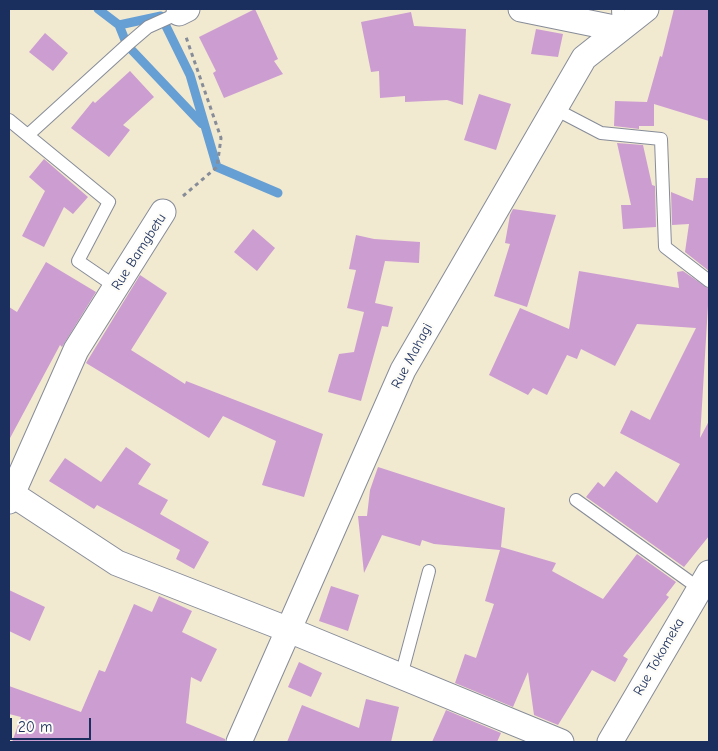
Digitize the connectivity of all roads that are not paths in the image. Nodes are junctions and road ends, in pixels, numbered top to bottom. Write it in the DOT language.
graph roads {
  1 [pos="521,9"];
  2 [pos="646,9"];
  3 [pos="184,18"];
  4 [pos="618,19"];
  5 [pos="555,109"];
  6 [pos="9,120"];
  7 [pos="28,135"];
  8 [pos="163,212"];
  9 [pos="709,281"];
  10 [pos="116,286"];
  11 [pos="10,496"];
  12 [pos="576,500"];
  13 [pos="429,571"];
  14 [pos="704,581"];
  15 [pos="289,630"];
  16 [pos="401,676"];
  17 [pos="239,742"];
  18 [pos="561,742"];
  19 [pos="610,742"];
  1 -- 4 [label="street"];
  2 -- 4 [label="street, Rue Mahagi"];
  3 -- 7 [label="lane"];
  4 -- 5 [label="street, Rue Mahagi"];
  5 -- 9 [label="lane"];
  5 -- 15 [label="street, Rue Mahagi"];
  6 -- 7 [label="lane"];
  7 -- 10 [label="lane"];
  8 -- 10 [label="street, Rue Bamgbetu"];
  10 -- 11 [label="street, Rue Bamgbetu"];
  11 -- 15 [label="street"];
  12 -- 14 [label="lane"];
  13 -- 16 [label="lane"];
  14 -- 19 [label="street, Rue Tokomeka"];
  15 -- 16 [label="street"];
  15 -- 17 [label="street, Rue Mahagi"];
  16 -- 18 [label="street"];
}
